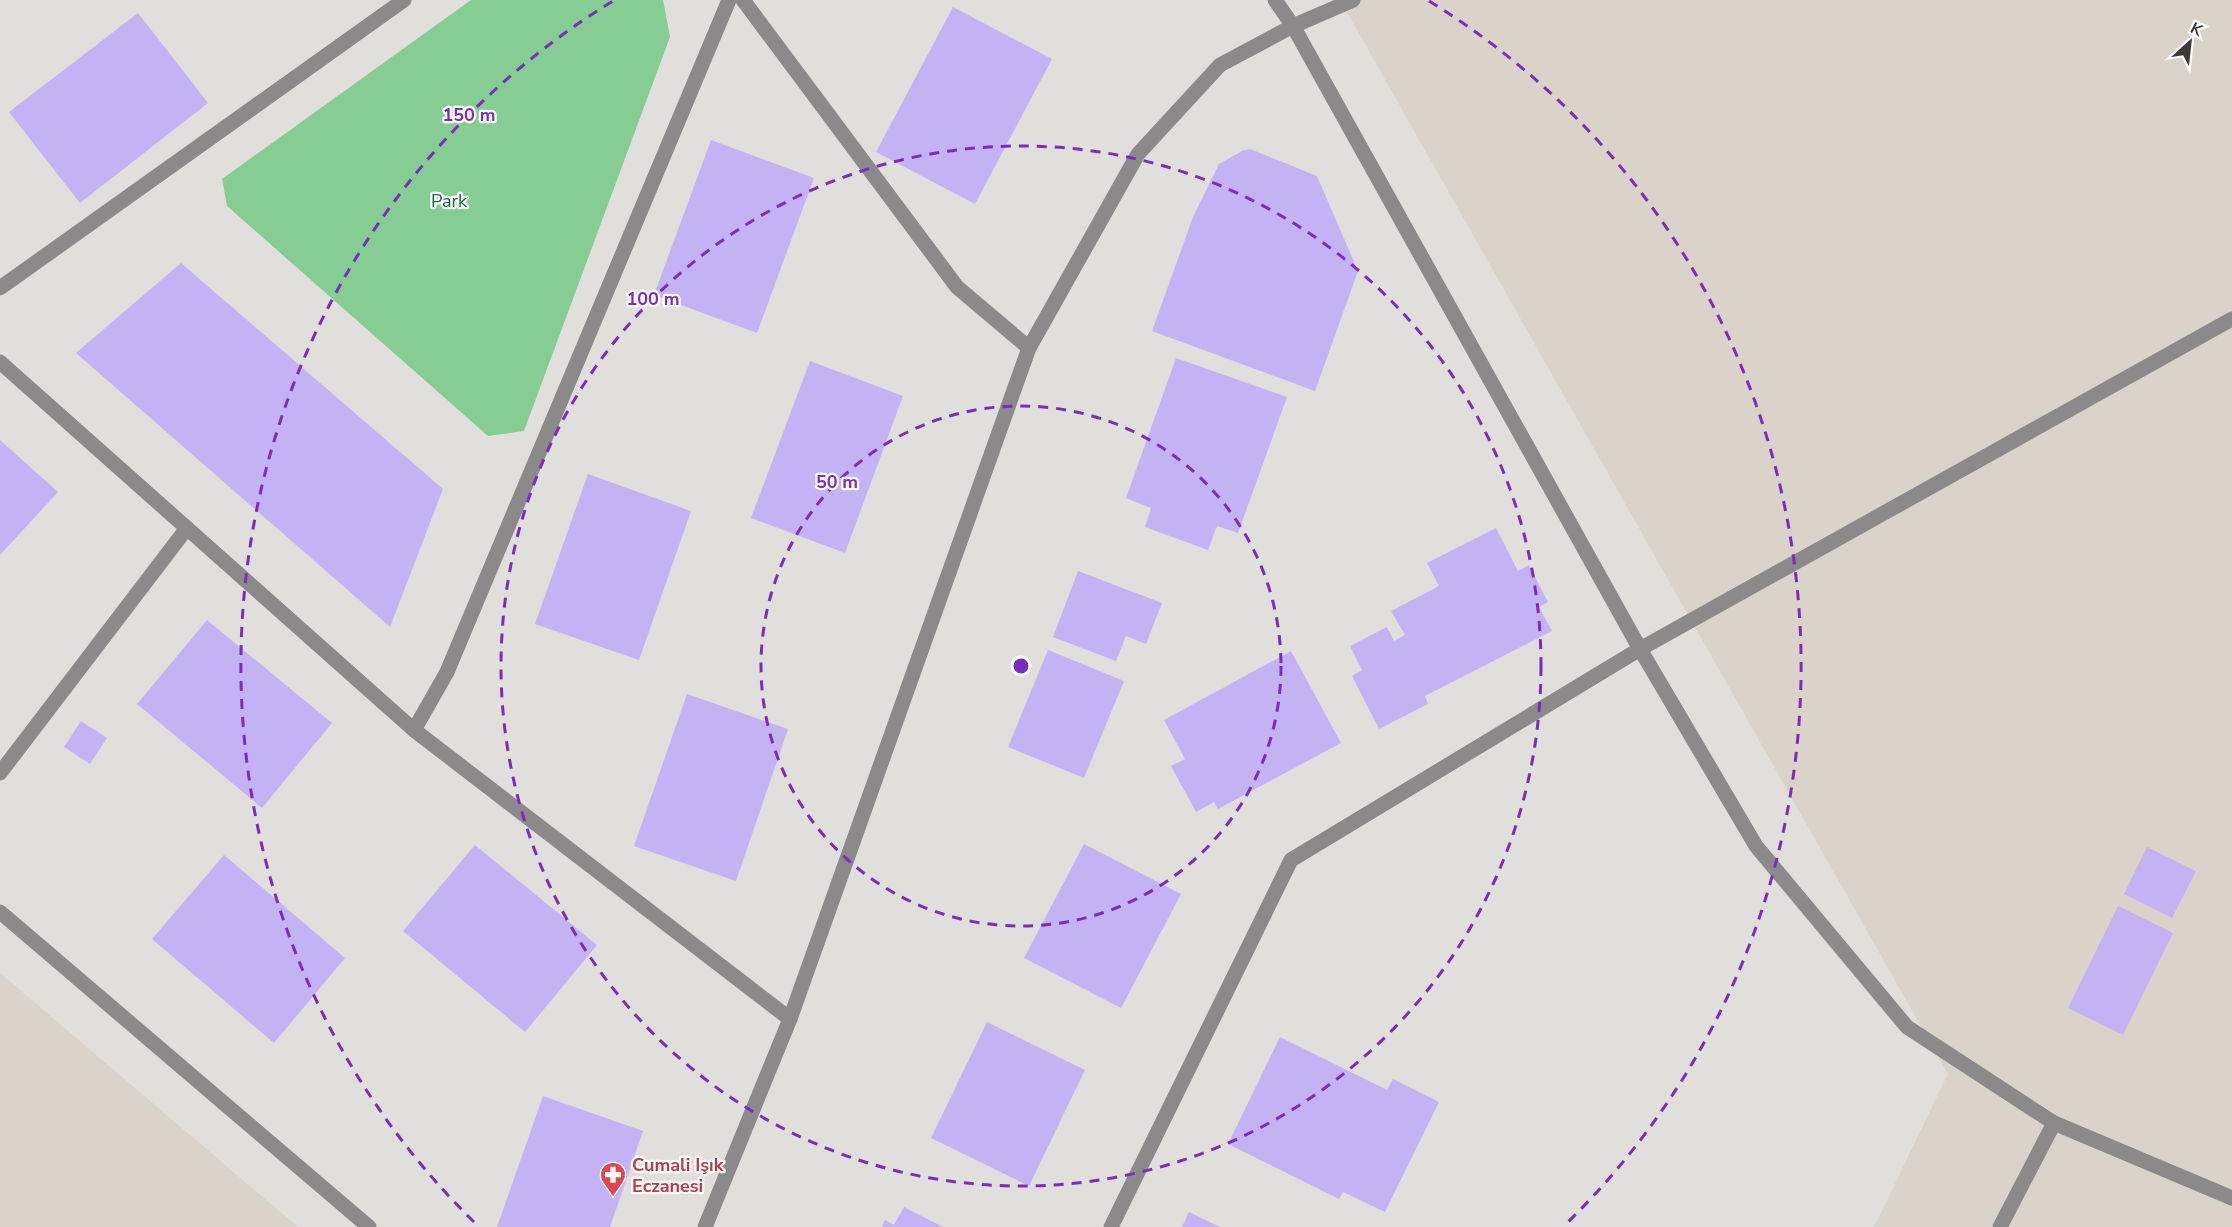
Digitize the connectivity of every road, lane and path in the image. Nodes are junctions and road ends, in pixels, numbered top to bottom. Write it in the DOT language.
graph roads {
  1 [pos="404,0"];
  2 [pos="729,0"];
  3 [pos="743,0"];
  4 [pos="1275,0"];
  5 [pos="1353,0"];
  6 [pos="1293,26"];
  7 [pos="0,288"];
  8 [pos="2232,319"];
  9 [pos="1029,348"];
  10 [pos="0,362"];
  11 [pos="187,528"];
  12 [pos="1640,649"];
  13 [pos="414,730"];
  14 [pos="0,774"];
  15 [pos="0,912"];
  16 [pos="790,1019"];
  17 [pos="2054,1123"];
  18 [pos="2232,1198"];
  19 [pos="369,1227"];
  20 [pos="705,1227"];
  21 [pos="1111,1227"];
  22 [pos="2000,1227"];
  1 -- 7 [label="street"];
  2 -- 13 [label="street"];
  3 -- 9 [label="street"];
  4 -- 6 [label="street"];
  5 -- 6 [label="street"];
  6 -- 9 [label="street"];
  6 -- 12 [label="street"];
  8 -- 12 [label="street"];
  9 -- 16 [label="street"];
  10 -- 11 [label="street"];
  11 -- 13 [label="street"];
  11 -- 14 [label="street"];
  12 -- 17 [label="street"];
  12 -- 21 [label="street"];
  13 -- 16 [label="street"];
  15 -- 19 [label="street"];
  16 -- 20 [label="street"];
  17 -- 18 [label="street"];
  17 -- 22 [label="street"];
}
